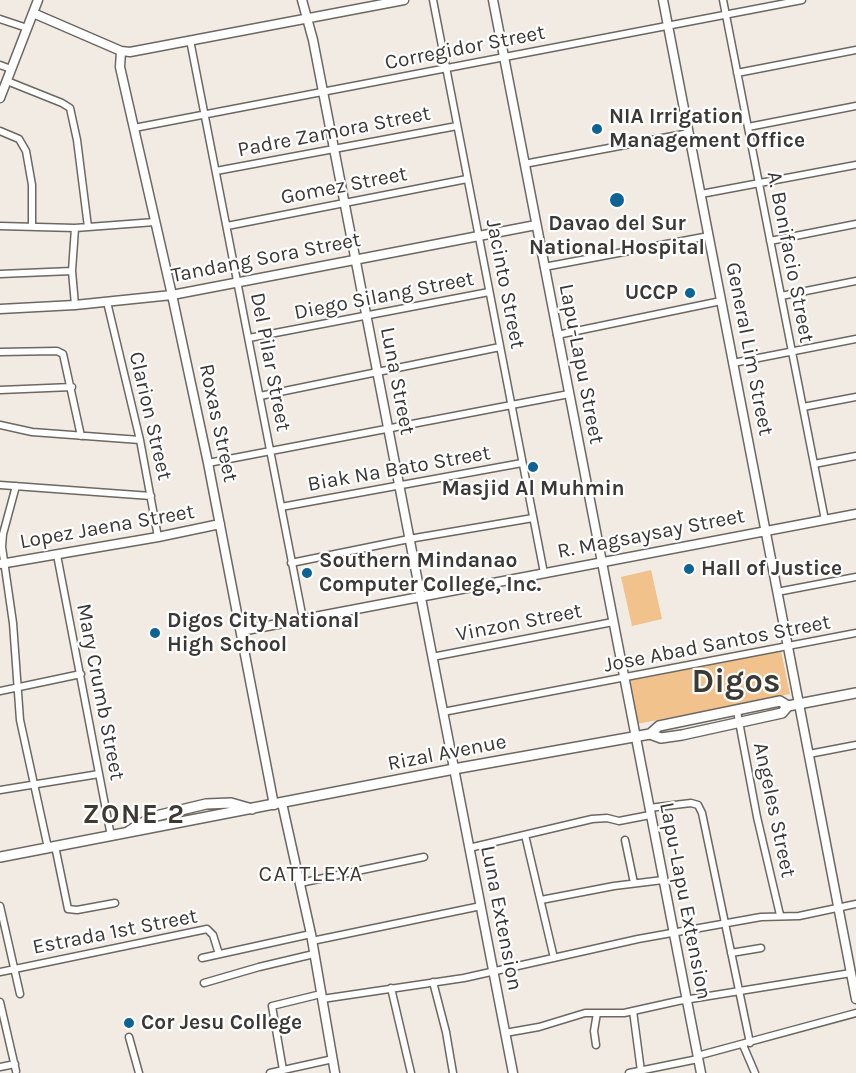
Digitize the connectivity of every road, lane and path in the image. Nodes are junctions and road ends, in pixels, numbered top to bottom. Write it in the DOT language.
graph roads {
  1 [pos="38,0"];
  2 [pos="302,0"];
  3 [pos="404,0"];
  4 [pos="433,0"];
  5 [pos="493,0"];
  6 [pos="663,0"];
  7 [pos="723,0"];
  8 [pos="802,0"];
  9 [pos="368,3"];
  10 [pos="33,13"];
  11 [pos="726,15"];
  12 [pos="306,18"];
  13 [pos="0,19"];
  14 [pos="669,26"];
  15 [pos="27,28"];
  16 [pos="190,40"];
  17 [pos="856,50"];
  18 [pos="122,51"];
  19 [pos="504,57"];
  20 [pos="0,65"];
  21 [pos="446,68"];
  22 [pos="11,69"];
  23 [pos="738,73"];
  24 [pos="7,81"];
  25 [pos="323,92"];
  26 [pos="0,98"];
  27 [pos="856,106"];
  28 [pos="205,114"];
  29 [pos="457,126"];
  30 [pos="748,127"];
  31 [pos="134,128"];
  32 [pos="0,131"];
  33 [pos="689,133"];
  34 [pos="334,148"];
  35 [pos="524,164"];
  36 [pos="856,165"];
  37 [pos="216,171"];
  38 [pos="467,179"];
  39 [pos="759,183"];
  40 [pos="701,194"];
  41 [pos="345,203"];
  42 [pos="155,222"];
  43 [pos="856,224"];
  44 [pos="536,225"];
  45 [pos="0,226"];
  46 [pos="227,226"];
  47 [pos="88,227"];
  48 [pos="32,228"];
  49 [pos="75,228"];
  50 [pos="478,236"];
  51 [pos="709,236"];
  52 [pos="770,241"];
  53 [pos="355,258"];
  54 [pos="544,267"];
  55 [pos="72,270"];
  56 [pos="0,274"];
  57 [pos="856,281"];
  58 [pos="238,282"];
  59 [pos="489,292"];
  60 [pos="172,295"];
  61 [pos="781,296"];
  62 [pos="722,301"];
  63 [pos="107,302"];
  64 [pos="75,305"];
  65 [pos="0,309"];
  66 [pos="366,315"];
  67 [pos="557,335"];
  68 [pos="249,338"];
  69 [pos="856,339"];
  70 [pos="500,347"];
  71 [pos="0,352"];
  72 [pos="792,352"];
  73 [pos="733,363"];
  74 [pos="377,371"];
  75 [pos="72,387"];
  76 [pos="0,390"];
  77 [pos="569,394"];
  78 [pos="260,396"];
  79 [pos="856,397"];
  80 [pos="511,405"];
  81 [pos="803,407"];
  82 [pos="0,425"];
  83 [pos="388,428"];
  84 [pos="81,436"];
  85 [pos="140,440"];
  86 [pos="270,451"];
  87 [pos="856,456"];
  88 [pos="208,463"];
  89 [pos="522,463"];
  90 [pos="814,464"];
  91 [pos="399,484"];
  92 [pos="0,485"];
  93 [pos="16,486"];
  94 [pos="151,496"];
  95 [pos="281,507"];
  96 [pos="856,514"];
  97 [pos="533,518"];
  98 [pos="825,520"];
  99 [pos="220,524"];
  100 [pos="766,531"];
  101 [pos="158,537"];
  102 [pos="409,539"];
  103 [pos="57,555"];
  104 [pos="602,562"];
  105 [pos="2,563"];
  106 [pos="291,563"];
  107 [pos="544,573"];
  108 [pos="856,577"];
  109 [pos="777,592"];
  110 [pos="420,597"];
  111 [pos="303,620"];
  112 [pos="613,622"];
  113 [pos="241,632"];
  114 [pos="856,633"];
  115 [pos="788,648"];
  116 [pos="432,657"];
  117 [pos="81,674"];
  118 [pos="624,678"];
  119 [pos="17,688"];
  120 [pos="0,691"];
  121 [pos="856,693"];
  122 [pos="799,704"];
  123 [pos="788,706"];
  124 [pos="737,711"];
  125 [pos="443,712"];
  126 [pos="717,715"];
  127 [pos="739,723"];
  128 [pos="719,727"];
  129 [pos="650,734"];
  130 [pos="635,736"];
  131 [pos="856,746"];
  132 [pos="808,753"];
  133 [pos="454,769"];
  134 [pos="99,774"];
  135 [pos="33,784"];
  136 [pos="0,790"];
  137 [pos="278,804"];
  138 [pos="650,811"];
  139 [pos="525,835"];
  140 [pos="111,836"];
  141 [pos="625,840"];
  142 [pos="52,847"];
  143 [pos="469,848"];
  144 [pos="0,857"];
  145 [pos="424,857"];
  146 [pos="663,880"];
  147 [pos="300,883"];
  148 [pos="634,883"];
  149 [pos="541,900"];
  150 [pos="115,903"];
  151 [pos="856,904"];
  152 [pos="0,906"];
  153 [pos="481,906"];
  154 [pos="838,907"];
  155 [pos="780,915"];
  156 [pos="725,923"];
  157 [pos="673,933"];
  158 [pos="311,937"];
  159 [pos="761,948"];
  160 [pos="731,953"];
  161 [pos="219,954"];
  162 [pos="314,954"];
  163 [pos="202,958"];
  164 [pos="554,958"];
  165 [pos="14,969"];
  166 [pos="0,972"];
  167 [pos="493,972"];
  168 [pos="851,973"];
  169 [pos="433,982"];
  170 [pos="204,983"];
  171 [pos="391,988"];
  172 [pos="738,991"];
  173 [pos="20,994"];
  174 [pos="322,997"];
  175 [pos="856,999"];
  176 [pos="686,1000"];
  177 [pos="0,1002"];
  178 [pos="633,1011"];
  179 [pos="597,1013"];
  180 [pos="856,1013"];
  181 [pos="505,1033"];
  182 [pos="129,1036"];
  183 [pos="746,1044"];
  184 [pos="596,1045"];
  185 [pos="698,1057"];
  186 [pos="333,1059"];
  187 [pos="0,1066"];
  188 [pos="283,1070"];
  189 [pos="641,1071"];
  190 [pos="139,1073"];
  191 [pos="270,1073"];
  192 [pos="335,1073"];
  193 [pos="411,1073"];
  194 [pos="453,1073"];
  195 [pos="513,1073"];
  196 [pos="629,1073"];
  197 [pos="700,1073"];
  198 [pos="755,1073"];
  1 -- 10 [label="street"];
  2 -- 12 [label="street, Luna Street"];
  3 -- 9 [label="street"];
  4 -- 21 [label="street, Jacinto Street"];
  5 -- 19 [label="street, Lapu-Lapu Street"];
  6 -- 14 [label="street, General Lim Street"];
  7 -- 11 [label="street, A. Bonifacio Street"];
  8 -- 11 [label="street, Corregidor Street"];
  9 -- 12 [label="street"];
  10 -- 15 [label="street"];
  10 -- 18 [label="street"];
  11 -- 14 [label="street, Corregidor Street"];
  11 -- 23 [label="street, A. Bonifacio Street"];
  12 -- 16 [label="street"];
  12 -- 25 [label="street, Luna Street"];
  13 -- 15 [label="street"];
  14 -- 19 [label="street, Corregidor Street"];
  14 -- 33 [label="street, General Lim Street"];
  15 -- 22 [label="street"];
  16 -- 18 [label="street"];
  16 -- 28 [label="street, Del Pilar Street"];
  17 -- 23 [label="street"];
  18 -- 31 [label="street, Roxas Street"];
  19 -- 21 [label="street, Corregidor Street"];
  19 -- 35 [label="street, Lapu-Lapu Street"];
  20 -- 22 [label="street"];
  21 -- 25 [label="street, Corregidor Street"];
  21 -- 29 [label="street, Jacinto Street"];
  22 -- 24 [label="street"];
  23 -- 30 [label="street, A. Bonifacio Street"];
  24 -- 26 [label="street"];
  24 -- 47 [label="street"];
  25 -- 28 [label="street, Corregidor Street"];
  25 -- 34 [label="street, Luna Street"];
  27 -- 30 [label="street"];
  28 -- 31 [label="street, Corregidor Street"];
  28 -- 37 [label="street, Del Pilar Street"];
  29 -- 34 [label="street, Padre Zamora Street"];
  29 -- 38 [label="street, Jacinto Street"];
  30 -- 39 [label="street, A. Bonifacio Street"];
  31 -- 42 [label="street, Roxas Street"];
  32 -- 48 [label="street"];
  33 -- 35 [label="street"];
  33 -- 40 [label="street, General Lim Street"];
  34 -- 37 [label="street, Padre Zamora Street"];
  34 -- 41 [label="street, Luna Street"];
  35 -- 44 [label="street, Lapu-Lapu Street"];
  36 -- 39 [label="street"];
  37 -- 46 [label="street, Del Pilar Street"];
  38 -- 41 [label="street, Gomez Street"];
  38 -- 50 [label="street, Jacinto Street"];
  39 -- 40 [label="street"];
  39 -- 52 [label="street, A. Bonifacio Street"];
  40 -- 51 [label="street, General Lim Street"];
  41 -- 46 [label="street, Gomez Street"];
  41 -- 53 [label="street, Luna Street"];
  42 -- 47 [label="street"];
  42 -- 60 [label="street, Roxas Street"];
  43 -- 52 [label="street"];
  44 -- 50 [label="street, Tandang Sora Street"];
  44 -- 54 [label="street, Lapu-Lapu Street"];
  45 -- 48 [label="street"];
  46 -- 58 [label="street, Del Pilar Street"];
  47 -- 49 [label="street"];
  48 -- 49 [label="street"];
  49 -- 55 [label="street"];
  50 -- 53 [label="street, Tandang Sora Street"];
  50 -- 59 [label="street, Jacinto Street"];
  51 -- 54 [label="street"];
  51 -- 62 [label="street, General Lim Street"];
  52 -- 61 [label="street, A. Bonifacio Street"];
  53 -- 58 [label="street, Tandang Sora Street"];
  53 -- 66 [label="street, Luna Street"];
  54 -- 67 [label="street, Lapu-Lapu Street"];
  55 -- 56 [label="street"];
  55 -- 64 [label="street"];
  57 -- 61 [label="street"];
  58 -- 60 [label="street, Tandang Sora Street"];
  58 -- 68 [label="street, Del Pilar Street"];
  59 -- 66 [label="street, Diego Silang Street"];
  59 -- 70 [label="street, Jacinto Street"];
  60 -- 63 [label="street, Tandang Sora Street"];
  60 -- 88 [label="street, Roxas Street"];
  61 -- 72 [label="street, A. Bonifacio Street"];
  62 -- 67 [label="street"];
  62 -- 73 [label="street, General Lim Street"];
  63 -- 64 [label="street, Tandang Sora Street"];
  63 -- 85 [label="street, Clarion Street"];
  64 -- 65 [label="street, Tandang Sora Street"];
  66 -- 68 [label="street, Diego Silang Street"];
  66 -- 74 [label="street, Luna Street"];
  67 -- 77 [label="street, Lapu-Lapu Street"];
  68 -- 78 [label="street, Del Pilar Street"];
  69 -- 72 [label="street"];
  70 -- 74 [label="street"];
  70 -- 80 [label="street, Jacinto Street"];
  71 -- 75 [label="street"];
  72 -- 73 [label="street"];
  72 -- 81 [label="street, A. Bonifacio Street"];
  73 -- 100 [label="street, General Lim Street"];
  74 -- 78 [label="street"];
  74 -- 83 [label="street, Luna Street"];
  75 -- 76 [label="street"];
  75 -- 84 [label="street"];
  77 -- 80 [label="street"];
  77 -- 104 [label="street, Lapu-Lapu Street"];
  78 -- 86 [label="street, Del Pilar Street"];
  79 -- 81 [label="street"];
  80 -- 83 [label="street"];
  80 -- 89 [label="street, Jacinto Street"];
  81 -- 90 [label="street, A. Bonifacio Street"];
  82 -- 84 [label="street"];
  83 -- 86 [label="street"];
  83 -- 91 [label="street, Luna Street"];
  84 -- 85 [label="street"];
  85 -- 94 [label="street, Clarion Street"];
  86 -- 88 [label="street"];
  86 -- 95 [label="street, Del Pilar Street"];
  87 -- 90 [label="street"];
  88 -- 99 [label="street, Roxas Street"];
  89 -- 91 [label="street, Biak Na Bato Street"];
  89 -- 97 [label="street, Jacinto Street"];
  90 -- 98 [label="street, A. Bonifacio Street"];
  91 -- 95 [label="street, Biak Na Bato Street"];
  91 -- 102 [label="street, Luna Street"];
  92 -- 93 [label="street"];
  93 -- 94 [label="street"];
  93 -- 105 [label="street"];
  94 -- 101 [label="street, Clarion Street"];
  95 -- 106 [label="street, Del Pilar Street"];
  96 -- 98 [label="street, R. Magsaysay Street"];
  97 -- 102 [label="street"];
  97 -- 107 [label="street, Jacinto Street"];
  98 -- 100 [label="street, R. Magsaysay Street"];
  99 -- 101 [label="street, Lopez Jaena Street"];
  99 -- 113 [label="street, Roxas Street"];
  100 -- 104 [label="street, R. Magsaysay Street"];
  100 -- 109 [label="street, General Lim Street"];
  101 -- 103 [label="street, Lopez Jaena Street"];
  102 -- 106 [label="street"];
  102 -- 110 [label="street, Luna Street"];
  103 -- 105 [label="street, Lopez Jaena Street"];
  103 -- 117 [label="street, Mary Crumb Street"];
  104 -- 107 [label="street, R. Magsaysay Street"];
  104 -- 112 [label="street, Lapu-Lapu Street"];
  105 -- 119 [label="street"];
  106 -- 111 [label="street, Del Pilar Street"];
  107 -- 110 [label="street, R. Magsaysay Street"];
  108 -- 109 [label="street"];
  109 -- 115 [label="street, General Lim Street"];
  110 -- 111 [label="street, R. Magsaysay Street"];
  110 -- 116 [label="street, Luna Street"];
  111 -- 113 [label="street, R. Magsaysay Street"];
  112 -- 116 [label="street, Vinzon Street"];
  112 -- 118 [label="street, Lapu-Lapu Street"];
  113 -- 137 [label="street, Roxas Street"];
  114 -- 115 [label="street, Jose Abad Santos Street"];
  115 -- 118 [label="street, Jose Abad Santos Street"];
  115 -- 122 [label="street, General Lim Street"];
  116 -- 125 [label="street, Luna Street"];
  117 -- 119 [label="street"];
  117 -- 134 [label="street, Mary Crumb Street"];
  118 -- 125 [label="street, Jose Abad Santos Street"];
  118 -- 130 [label="street, Lapu-Lapu Street"];
  119 -- 120 [label="street"];
  119 -- 135 [label="street"];
  121 -- 122 [label="main road, Rizal Avenue"];
  122 -- 123 [label="main road, Rizal Avenue"];
  122 -- 132 [label="street, General Lim Street"];
  123 -- 124 [label="main road, Rizal Avenue"];
  123 -- 127 [label="main road, Rizal Avenue"];
  124 -- 126 [label="main road, Rizal Avenue"];
  124 -- 127 [label="street, Angeles Street"];
  125 -- 133 [label="street, Luna Street"];
  126 -- 128 [label="main road"];
  126 -- 129 [label="main road, Rizal Avenue"];
  127 -- 128 [label="main road, Rizal Avenue"];
  127 -- 155 [label="street, Angeles Street"];
  128 -- 129 [label="main road, Rizal Avenue"];
  129 -- 130 [label="main road, Rizal Avenue"];
  130 -- 133 [label="main road, Rizal Avenue"];
  130 -- 138 [label="street, Lapu-Lapu Extension"];
  131 -- 132 [label="street"];
  132 -- 154 [label="street, General Lim Street"];
  133 -- 137 [label="main road, Rizal Avenue"];
  133 -- 143 [label="street, Luna Extension"];
  134 -- 135 [label="street"];
  134 -- 140 [label="street, Mary Crumb Street"];
  135 -- 136 [label="street"];
  135 -- 142 [label="street"];
  137 -- 140 [label="main road, Rizal Avenue"];
  137 -- 147 [label="street, Roxas Street"];
  138 -- 139 [label="street"];
  138 -- 146 [label="street, Lapu-Lapu Extension"];
  138 -- 156 [label="street"];
  139 -- 143 [label="street"];
  139 -- 149 [label="street"];
  140 -- 142 [label="main road, Rizal Avenue"];
  141 -- 148 [label="street"];
  142 -- 144 [label="main road, Rizal Avenue"];
  142 -- 150 [label="street"];
  143 -- 153 [label="street, Luna Extension"];
  145 -- 147 [label="street"];
  146 -- 148 [label="street"];
  146 -- 157 [label="street, Lapu-Lapu Extension"];
  147 -- 158 [label="street, Roxas Street"];
  148 -- 149 [label="street"];
  149 -- 164 [label="street"];
  151 -- 154 [label="street"];
  152 -- 165 [label="street"];
  153 -- 158 [label="street"];
  153 -- 167 [label="street, Luna Extension"];
  154 -- 155 [label="street"];
  154 -- 168 [label="street, General Lim Street"];
  155 -- 156 [label="street"];
  156 -- 157 [label="street"];
  156 -- 160 [label="street"];
  157 -- 164 [label="street"];
  157 -- 176 [label="street, Lapu-Lapu Extension"];
  158 -- 161 [label="street"];
  158 -- 162 [label="street, Roxas Street"];
  159 -- 160 [label="street"];
  160 -- 172 [label="street"];
  161 -- 163 [label="street"];
  161 -- 165 [label="street, Estrada 1st Street"];
  162 -- 170 [label="street"];
  162 -- 174 [label="street, Roxas Street"];
  164 -- 167 [label="street"];
  165 -- 166 [label="street, Estrada 1st Street"];
  165 -- 173 [label="street"];
  167 -- 169 [label="street"];
  167 -- 181 [label="street, Luna Extension"];
  168 -- 172 [label="street"];
  168 -- 175 [label="street, General Lim Street"];
  169 -- 171 [label="street"];
  169 -- 194 [label="street"];
  171 -- 174 [label="street"];
  171 -- 193 [label="street"];
  172 -- 176 [label="street"];
  172 -- 183 [label="street"];
  174 -- 186 [label="street, Roxas Street"];
  174 -- 188 [label="street"];
  176 -- 178 [label="street"];
  176 -- 185 [label="street, Lapu-Lapu Extension"];
  177 -- 187 [label="street"];
  178 -- 179 [label="street"];
  178 -- 189 [label="street"];
  179 -- 181 [label="street"];
  179 -- 184 [label="street"];
  180 -- 183 [label="street"];
  181 -- 195 [label="street, Luna Extension"];
  182 -- 190 [label="street"];
  183 -- 185 [label="street"];
  183 -- 198 [label="street"];
  185 -- 189 [label="street"];
  185 -- 197 [label="street, Lapu-Lapu Extension"];
  186 -- 188 [label="street"];
  186 -- 192 [label="street, Roxas Street"];
  188 -- 191 [label="street"];
  189 -- 196 [label="street"];
}
